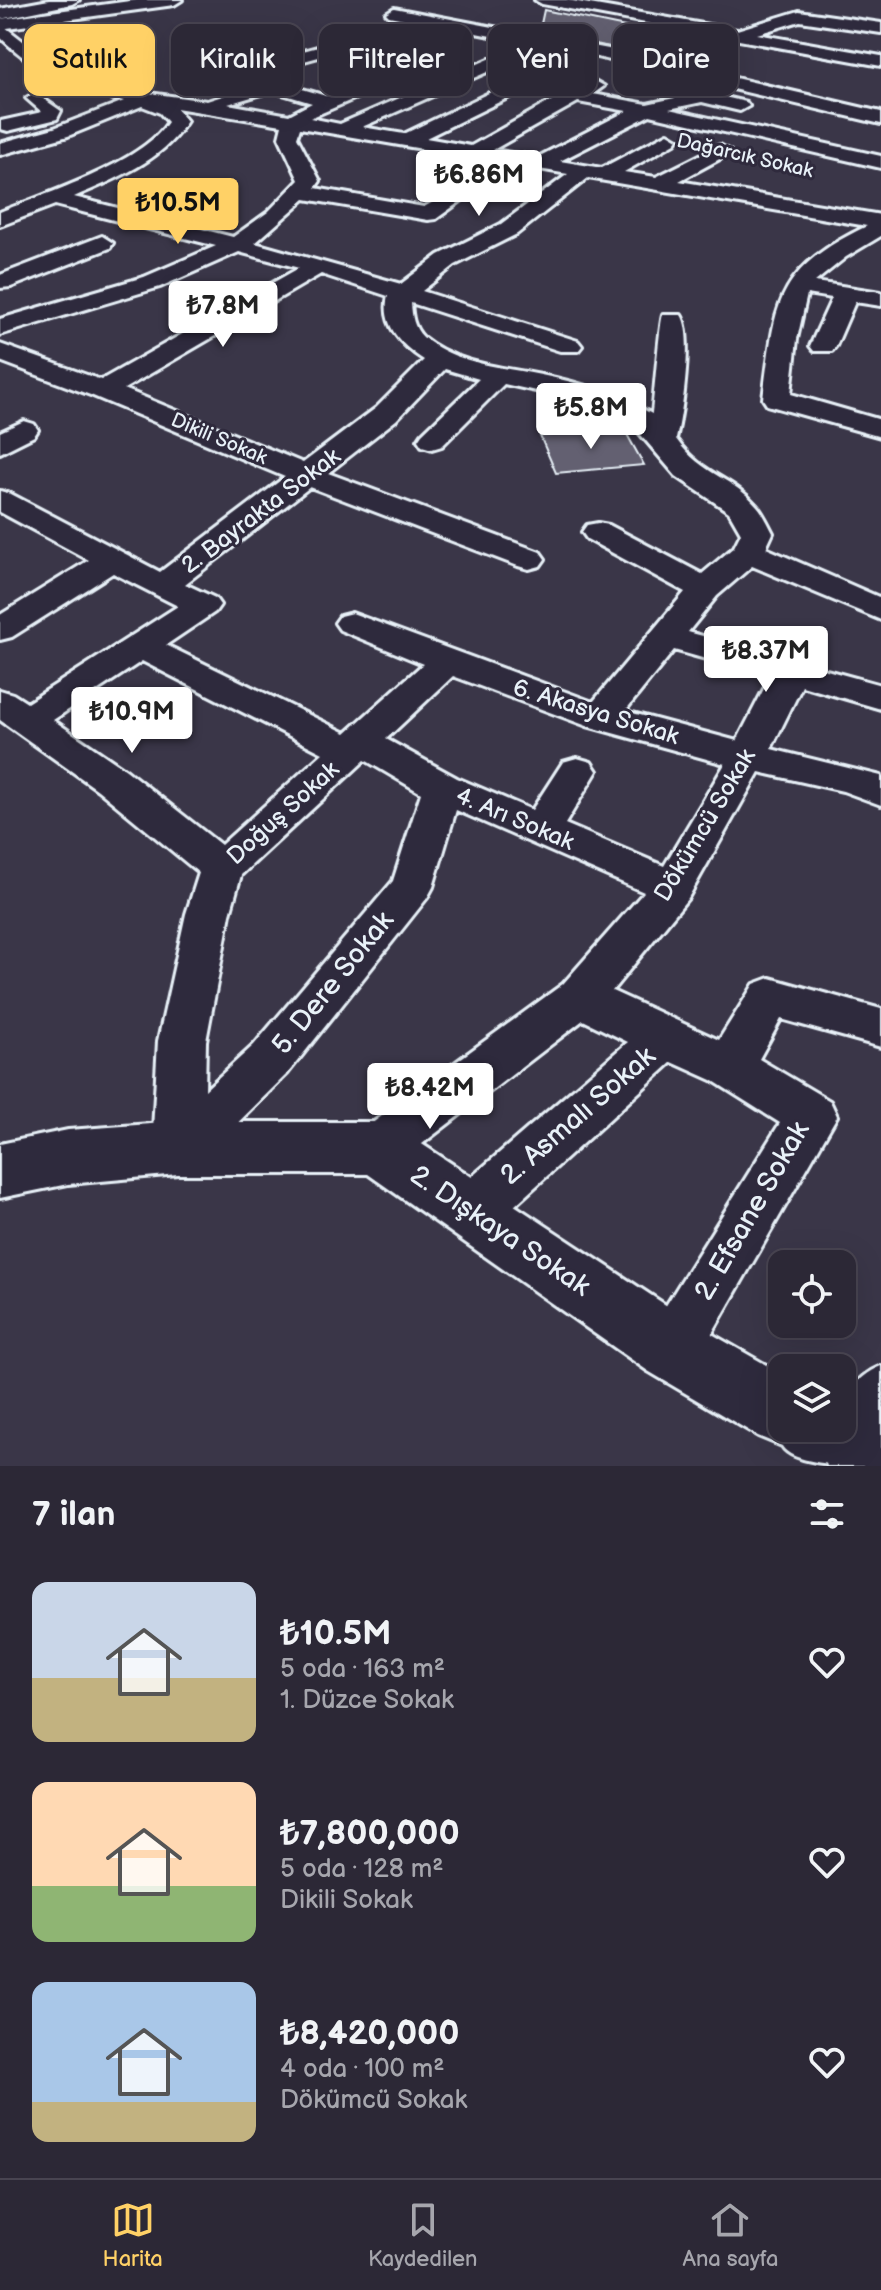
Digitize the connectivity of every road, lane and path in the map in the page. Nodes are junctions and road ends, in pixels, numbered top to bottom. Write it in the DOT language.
graph roads {
  1 [pos="72,0"];
  2 [pos="174,0"];
  3 [pos="542,0"];
  4 [pos="41,2"];
  5 [pos="429,2"];
  6 [pos="867,6"];
  7 [pos="1,18"];
  8 [pos="636,18"];
  9 [pos="435,21"];
  10 [pos="852,23"];
  11 [pos="672,24"];
  12 [pos="881,28"];
  13 [pos="488,32"];
  14 [pos="597,33"];
  15 [pos="738,35"];
  16 [pos="738,35"];
  17 [pos="24,50"];
  18 [pos="303,56"];
  19 [pos="881,61"];
  20 [pos="738,84"];
  21 [pos="171,92"];
  22 [pos="40,96"];
  23 [pos="125,96"];
  24 [pos="342,96"];
  25 [pos="418,96"];
  26 [pos="498,96"];
  27 [pos="573,96"];
  28 [pos="657,96"];
  29 [pos="35,98"];
  30 [pos="141,100"];
  31 [pos="12,102"];
  32 [pos="327,102"];
  33 [pos="205,106"];
  34 [pos="650,110"];
  35 [pos="758,110"];
  36 [pos="873,116"];
  37 [pos="292,121"];
  38 [pos="609,126"];
  39 [pos="0,127"];
  40 [pos="343,129"];
  41 [pos="61,132"];
  42 [pos="856,132"];
  43 [pos="881,137"];
  44 [pos="668,139"];
  45 [pos="407,140"];
  46 [pos="790,142"];
  47 [pos="0,149"];
  48 [pos="720,151"];
  49 [pos="474,152"];
  50 [pos="881,162"];
  51 [pos="542,163"];
  52 [pos="0,166"];
  53 [pos="596,172"];
  54 [pos="662,182"];
  55 [pos="466,190"];
  56 [pos="300,192"];
  57 [pos="52,198"];
  58 [pos="881,222"];
  59 [pos="881,228"];
  60 [pos="3,234"];
  61 [pos="102,243"];
  62 [pos="238,244"];
  63 [pos="319,266"];
  64 [pos="2,282"];
  65 [pos="798,286"];
  66 [pos="846,294"];
  67 [pos="402,296"];
  68 [pos="881,299"];
  69 [pos="60,310"];
  70 [pos="672,320"];
  71 [pos="0,327"];
  72 [pos="569,346"];
  73 [pos="823,346"];
  74 [pos="4,359"];
  75 [pos="440,359"];
  76 [pos="498,375"];
  77 [pos="103,390"];
  78 [pos="881,429"];
  79 [pos="663,437"];
  80 [pos="432,440"];
  81 [pos="308,476"];
  82 [pos="0,500"];
  83 [pos="34,518"];
  84 [pos="598,532"];
  85 [pos="0,538"];
  86 [pos="752,542"];
  87 [pos="529,559"];
  88 [pos="112,560"];
  89 [pos="162,586"];
  90 [pos="705,589"];
  91 [pos="881,610"];
  92 [pos="352,623"];
  93 [pos="0,630"];
  94 [pos="667,637"];
  95 [pos="141,646"];
  96 [pos="447,662"];
  97 [pos="792,670"];
  98 [pos="881,697"];
  99 [pos="8,708"];
  100 [pos="600,717"];
  101 [pos="356,746"];
  102 [pos="748,757"];
  103 [pos="577,771"];
  104 [pos="443,788"];
  105 [pos="881,791"];
  106 [pos="540,830"];
  107 [pos="222,868"];
  108 [pos="673,887"];
  109 [pos="579,997"];
  110 [pos="881,1028"];
  111 [pos="666,1038"];
  112 [pos="729,1066"];
  113 [pos="178,1148"];
  114 [pos="378,1148"];
  115 [pos="0,1171"];
  116 [pos="472,1210"];
  117 [pos="672,1348"];
  118 [pos="768,1404"];
  1 -- 4 [label="street"];
  2 -- 7 [label="street"];
  3 -- 8 [label="street"];
  4 -- 7 [label="street"];
  5 -- 9 [label="street"];
  6 -- 10 [label="street"];
  7 -- 17 [label="street"];
  8 -- 11 [label="street"];
  8 -- 14 [label="street"];
  9 -- 13 [label="street"];
  9 -- 18 [label="street"];
  10 -- 12 [label="street"];
  10 -- 15 [label="street"];
  16 -- 19 [label="street"];
  20 -- 36 [label="street"];
  21 -- 30 [label="street"];
  22 -- 29 [label="street"];
  23 -- 30 [label="street"];
  24 -- 32 [label="street"];
  25 -- 40 [label="street"];
  26 -- 45 [label="street"];
  27 -- 34 [label="street"];
  27 -- 49 [label="street"];
  28 -- 34 [label="street"];
  29 -- 31 [label="street"];
  29 -- 39 [label="street"];
  30 -- 33 [label="street"];
  30 -- 41 [label="street"];
  30 -- 57 [label="street"];
  32 -- 33 [label="street"];
  32 -- 37 [label="street"];
  33 -- 37 [label="street"];
  34 -- 35 [label="street"];
  34 -- 38 [label="street"];
  34 -- 46 [label="street"];
  36 -- 46 [label="street"];
  37 -- 40 [label="street"];
  37 -- 56 [label="street"];
  38 -- 44 [label="street, Dağarcık Sokak"];
  38 -- 51 [label="street"];
  40 -- 45 [label="street"];
  41 -- 47 [label="street"];
  41 -- 52 [label="street"];
  42 -- 43 [label="street"];
  44 -- 48 [label="street, Dağarcık Sokak"];
  44 -- 53 [label="street"];
  45 -- 49 [label="street"];
  46 -- 48 [label="street, Dağarcık Sokak"];
  46 -- 50 [label="street"];
  48 -- 54 [label="street"];
  49 -- 51 [label="street"];
  51 -- 53 [label="street"];
  53 -- 54 [label="street"];
  53 -- 67 [label="street"];
  54 -- 58 [label="street"];
  55 -- 56 [label="street"];
  56 -- 62 [label="street"];
  57 -- 60 [label="street"];
  57 -- 62 [label="street"];
  59 -- 65 [label="street"];
  61 -- 64 [label="street"];
  62 -- 63 [label="street"];
  62 -- 69 [label="street"];
  63 -- 67 [label="street"];
  63 -- 77 [label="street"];
  64 -- 69 [label="street"];
  65 -- 66 [label="street"];
  65 -- 78 [label="street"];
  66 -- 68 [label="street"];
  66 -- 73 [label="street"];
  67 -- 72 [label="street"];
  67 -- 75 [label="street"];
  69 -- 71 [label="street"];
  70 -- 79 [label="street"];
  74 -- 77 [label="street, Dikili Sokak"];
  75 -- 76 [label="street"];
  75 -- 81 [label="street, 2. Bayrakta Sokak"];
  76 -- 79 [label="street"];
  76 -- 80 [label="street"];
  77 -- 81 [label="street, Dikili Sokak"];
  79 -- 86 [label="street"];
  81 -- 87 [label="street, Dikili Sokak"];
  81 -- 89 [label="street, 2. Bayrakta Sokak"];
  82 -- 83 [label="street"];
  83 -- 85 [label="street"];
  83 -- 88 [label="street"];
  84 -- 90 [label="street"];
  86 -- 90 [label="street"];
  86 -- 91 [label="street"];
  88 -- 89 [label="street"];
  88 -- 93 [label="street"];
  89 -- 95 [label="street, 2. Bayrakta Sokak"];
  90 -- 94 [label="street"];
  92 -- 96 [label="street, 6. Akasya Sokak"];
  94 -- 97 [label="street"];
  94 -- 100 [label="street"];
  95 -- 99 [label="street, 2. Bayrakta Sokak"];
  95 -- 101 [label="street, 4. Arı Sokak"];
  96 -- 100 [label="street, 6. Akasya Sokak"];
  96 -- 101 [label="street, Doğuş Sokak"];
  97 -- 98 [label="street"];
  97 -- 102 [label="street, Dökümcü Sokak"];
  99 -- 107 [label="street"];
  100 -- 102 [label="street, 6. Akasya Sokak"];
  101 -- 104 [label="street, 4. Arı Sokak"];
  101 -- 107 [label="street, Doğuş Sokak"];
  102 -- 105 [label="street, 6. Akasya Sokak"];
  102 -- 108 [label="street, Dökümcü Sokak"];
  103 -- 106 [label="street"];
  104 -- 106 [label="street, 4. Arı Sokak"];
  104 -- 113 [label="street, 5. Dere Sokak"];
  106 -- 108 [label="street, 4. Arı Sokak"];
  107 -- 113 [label="street, Doğuş Sokak"];
  108 -- 109 [label="street, Dökümcü Sokak"];
  109 -- 111 [label="street"];
  109 -- 114 [label="street, Dökümcü Sokak"];
  110 -- 112 [label="street"];
  111 -- 112 [label="street, 2. Asmalı Sokak"];
  111 -- 116 [label="street, 2. Asmalı Sokak"];
  112 -- 117 [label="street, 2. Efsane Sokak"];
  113 -- 114 [label="street"];
  113 -- 115 [label="street"];
  114 -- 116 [label="street, 2. Dışkaya Sokak"];
  116 -- 117 [label="street, 2. Dışkaya Sokak"];
  117 -- 118 [label="street, 2. Dışkaya Sokak"];
}
